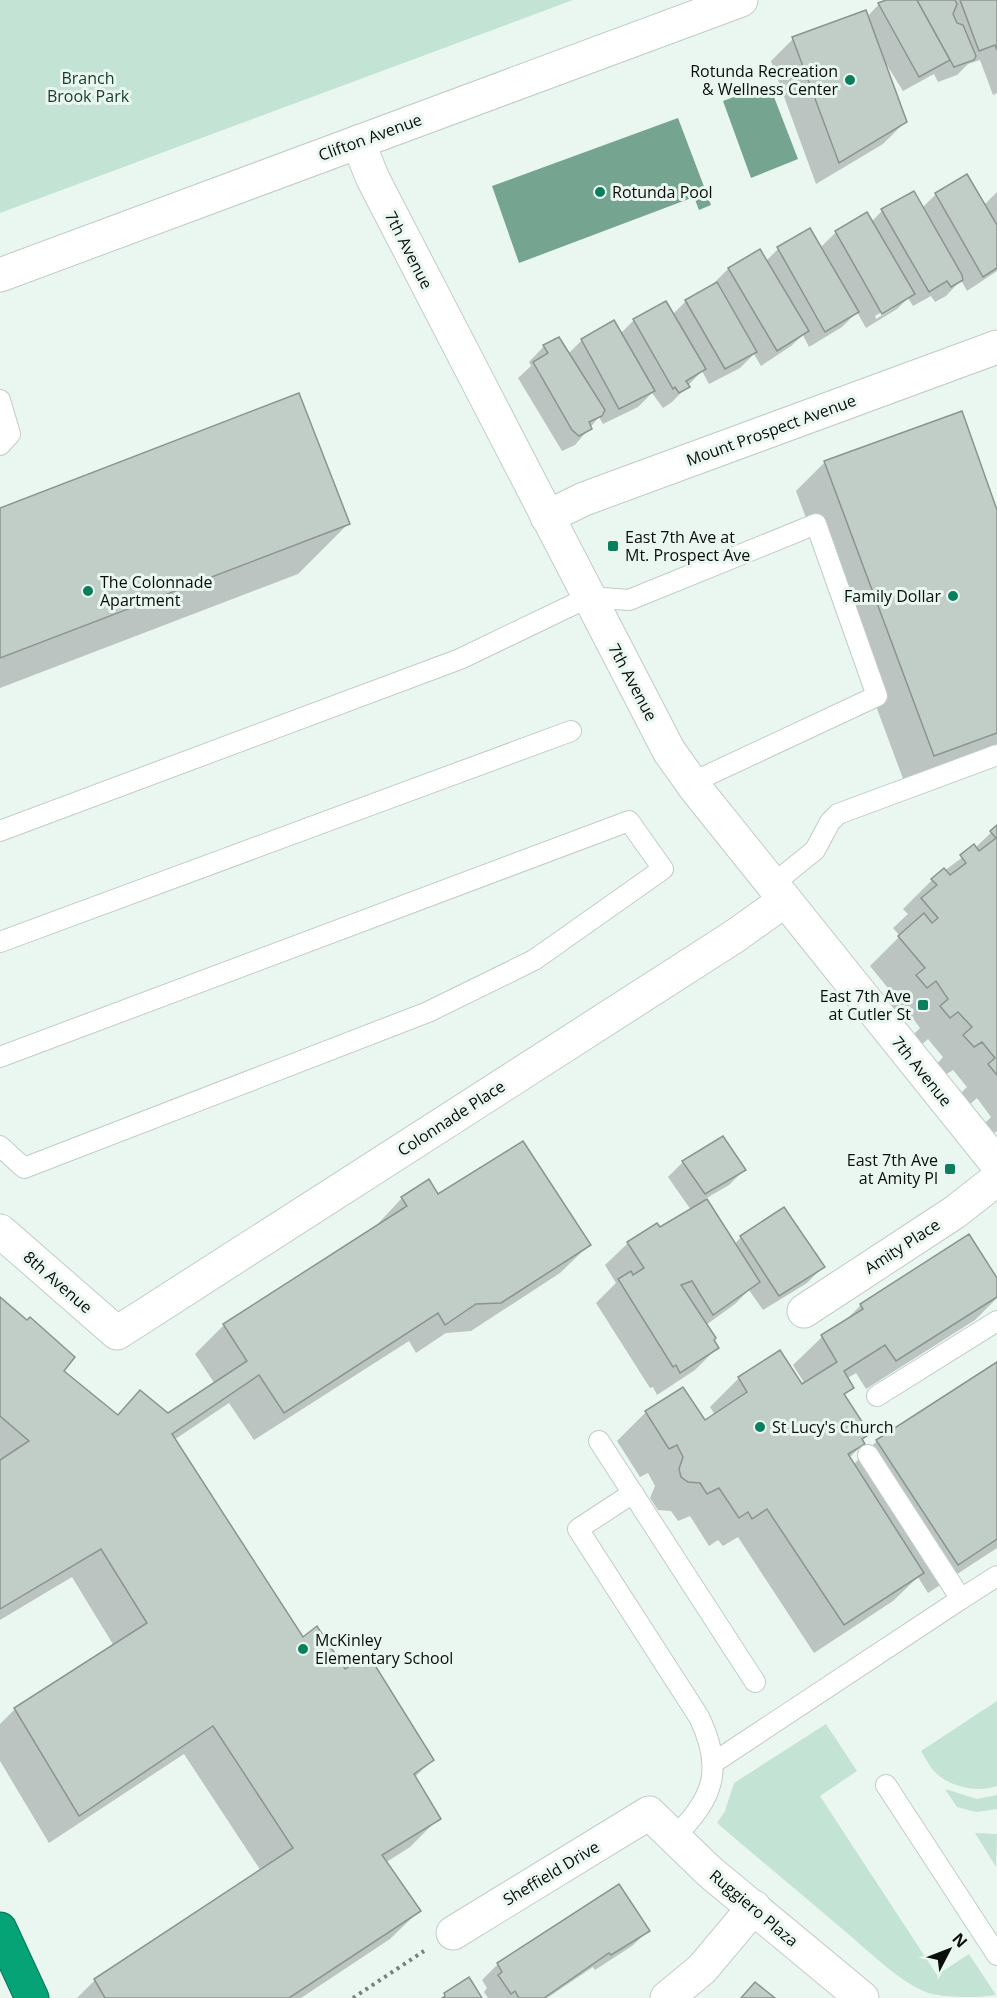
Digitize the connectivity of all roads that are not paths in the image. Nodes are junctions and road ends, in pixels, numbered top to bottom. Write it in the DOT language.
graph roads {
  1 [pos="741,0"];
  2 [pos="358,142"];
  3 [pos="0,275"];
  4 [pos="997,347"];
  5 [pos="0,400"];
  6 [pos="0,445"];
  7 [pos="547,518"];
  8 [pos="589,597"];
  9 [pos="571,732"];
  10 [pos="997,755"];
  11 [pos="691,783"];
  12 [pos="0,831"];
  13 [pos="778,893"];
  14 [pos="0,942"];
  15 [pos="0,1057"];
  16 [pos="0,1146"];
  17 [pos="997,1164"];
  18 [pos="997,1179"];
  19 [pos="0,1231"];
  20 [pos="804,1311"];
  21 [pos="997,1321"];
  22 [pos="117,1332"];
  23 [pos="877,1396"];
  24 [pos="599,1441"];
  25 [pos="868,1455"];
  26 [pos="633,1493"];
  27 [pos="997,1576"];
  28 [pos="961,1599"];
  29 [pos="755,1682"];
  30 [pos="713,1762"];
  31 [pos="886,1785"];
  32 [pos="649,1813"];
  33 [pos="674,1837"];
  34 [pos="754,1908"];
  35 [pos="0,1929"];
  36 [pos="453,1933"];
  37 [pos="997,1955"];
  38 [pos="32,1998"];
  39 [pos="667,1998"];
  40 [pos="862,1998"];
  1 -- 2 [label="street, Clifton Avenue"];
  2 -- 3 [label="street, Clifton Avenue"];
  2 -- 7 [label="street, 7th Avenue"];
  4 -- 7 [label="street, Mount Prospect Avenue"];
  5 -- 6 [label="lane"];
  7 -- 8 [label="street, 7th Avenue"];
  8 -- 11 [label="street, 7th Avenue"];
  8 -- 11 [label="lane"];
  8 -- 12 [label="lane"];
  9 -- 14 [label="lane"];
  10 -- 13 [label="lane"];
  11 -- 13 [label="street, 7th Avenue"];
  13 -- 17 [label="street, 7th Avenue"];
  13 -- 22 [label="street, Colonnade Place"];
  15 -- 16 [label="lane"];
  18 -- 20 [label="street, Amity Place"];
  19 -- 22 [label="street, 8th Avenue"];
  21 -- 23 [label="lane"];
  24 -- 26 [label="lane"];
  25 -- 28 [label="lane"];
  26 -- 29 [label="lane"];
  26 -- 30 [label="lane"];
  27 -- 28 [label="lane"];
  28 -- 30 [label="lane"];
  30 -- 33 [label="lane"];
  31 -- 37 [label="lane"];
  32 -- 33 [label="street, Ruggiero Plaza"];
  32 -- 36 [label="street, Sheffield Drive"];
  33 -- 34 [label="street, Ruggiero Plaza"];
  34 -- 39 [label="street"];
  34 -- 40 [label="street, Ruggiero Plaza"];
  35 -- 38 [label="highway"];
}
